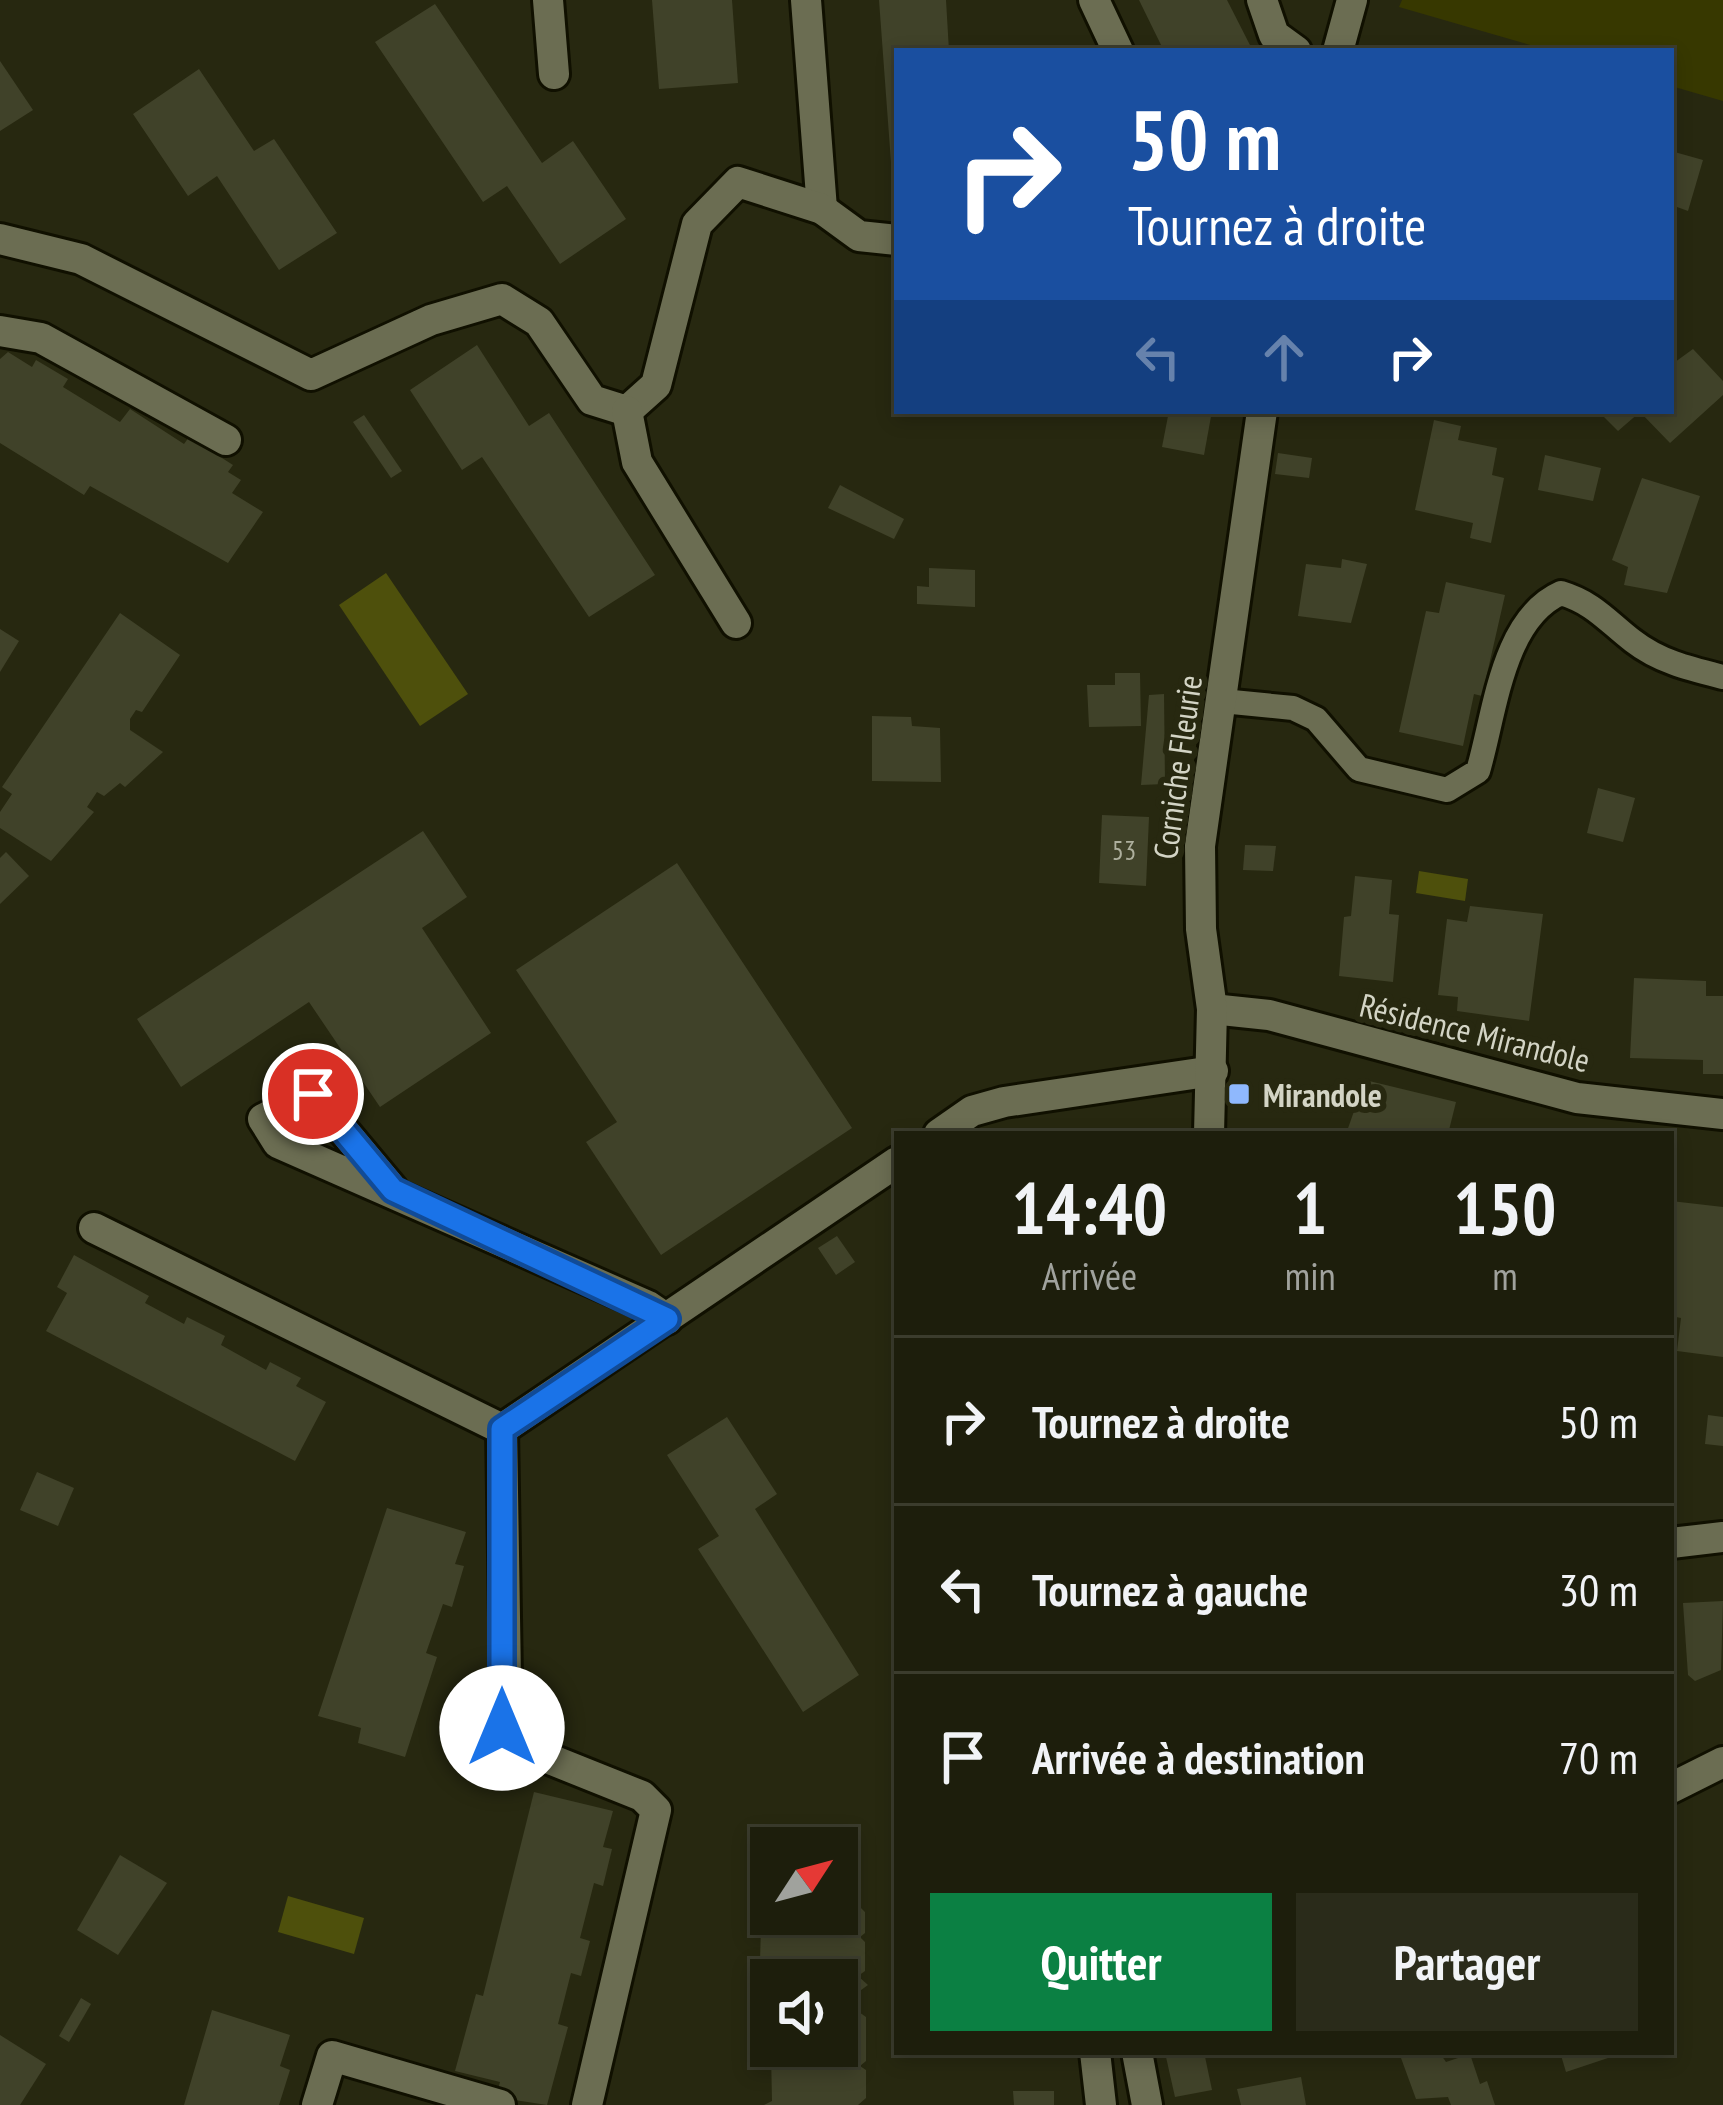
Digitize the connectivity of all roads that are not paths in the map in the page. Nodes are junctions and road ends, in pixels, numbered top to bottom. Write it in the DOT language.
graph roads {
  1 [pos="548,0"];
  2 [pos="806,0"];
  3 [pos="1094,0"];
  4 [pos="1262,0"];
  5 [pos="1352,0"];
  6 [pos="1117,48"];
  7 [pos="1292,48"];
  8 [pos="1339,48"];
  9 [pos="554,74"];
  10 [pos="822,209"];
  11 [pos="0,239"];
  12 [pos="894,239"];
  13 [pos="0,331"];
  14 [pos="627,411"];
  15 [pos="1262,414"];
  16 [pos="226,440"];
  17 [pos="736,622"];
  18 [pos="1723,677"];
  19 [pos="1222,700"];
  20 [pos="1212,1009"];
  21 [pos="1213,1071"];
  22 [pos="1723,1114"];
  23 [pos="944,1131"];
  24 [pos="1209,1131"];
  25 [pos="894,1164"];
  26 [pos="393,1190"];
  27 [pos="94,1228"];
  28 [pos="667,1319"];
  29 [pos="502,1429"];
  30 [pos="1723,1537"];
  31 [pos="1674,1543"];
  32 [pos="1723,1762"];
  33 [pos="1674,1786"];
  34 [pos="1095,2055"];
  35 [pos="1138,2055"];
  36 [pos="317,2105"];
  37 [pos="500,2105"];
  38 [pos="587,2105"];
  39 [pos="1101,2105"];
  40 [pos="1147,2105"];
  1 -- 9 [label="street"];
  2 -- 10 [label="street"];
  3 -- 6 [label="street"];
  4 -- 7 [label="street"];
  5 -- 8 [label="street"];
  10 -- 12 [label="street"];
  10 -- 14 [label="street"];
  11 -- 14 [label="street"];
  13 -- 16 [label="street"];
  14 -- 17 [label="street"];
  15 -- 19 [label="street, Corniche Fleurie"];
  18 -- 19 [label="lane"];
  19 -- 20 [label="street, Corniche Fleurie"];
  20 -- 21 [label="street, Corniche Fleurie"];
  20 -- 22 [label="street, Résidence Mirandole"];
  21 -- 23 [label="street"];
  21 -- 24 [label="street, Corniche Fleurie"];
  25 -- 28 [label="street"];
  26 -- 28 [label="street"];
  27 -- 29 [label="street"];
  28 -- 29 [label="street"];
  29 -- 38 [label="street"];
  30 -- 31 [label="street"];
  32 -- 33 [label="street"];
  34 -- 39 [label="street"];
  35 -- 40 [label="street"];
  36 -- 37 [label="street"];
}
